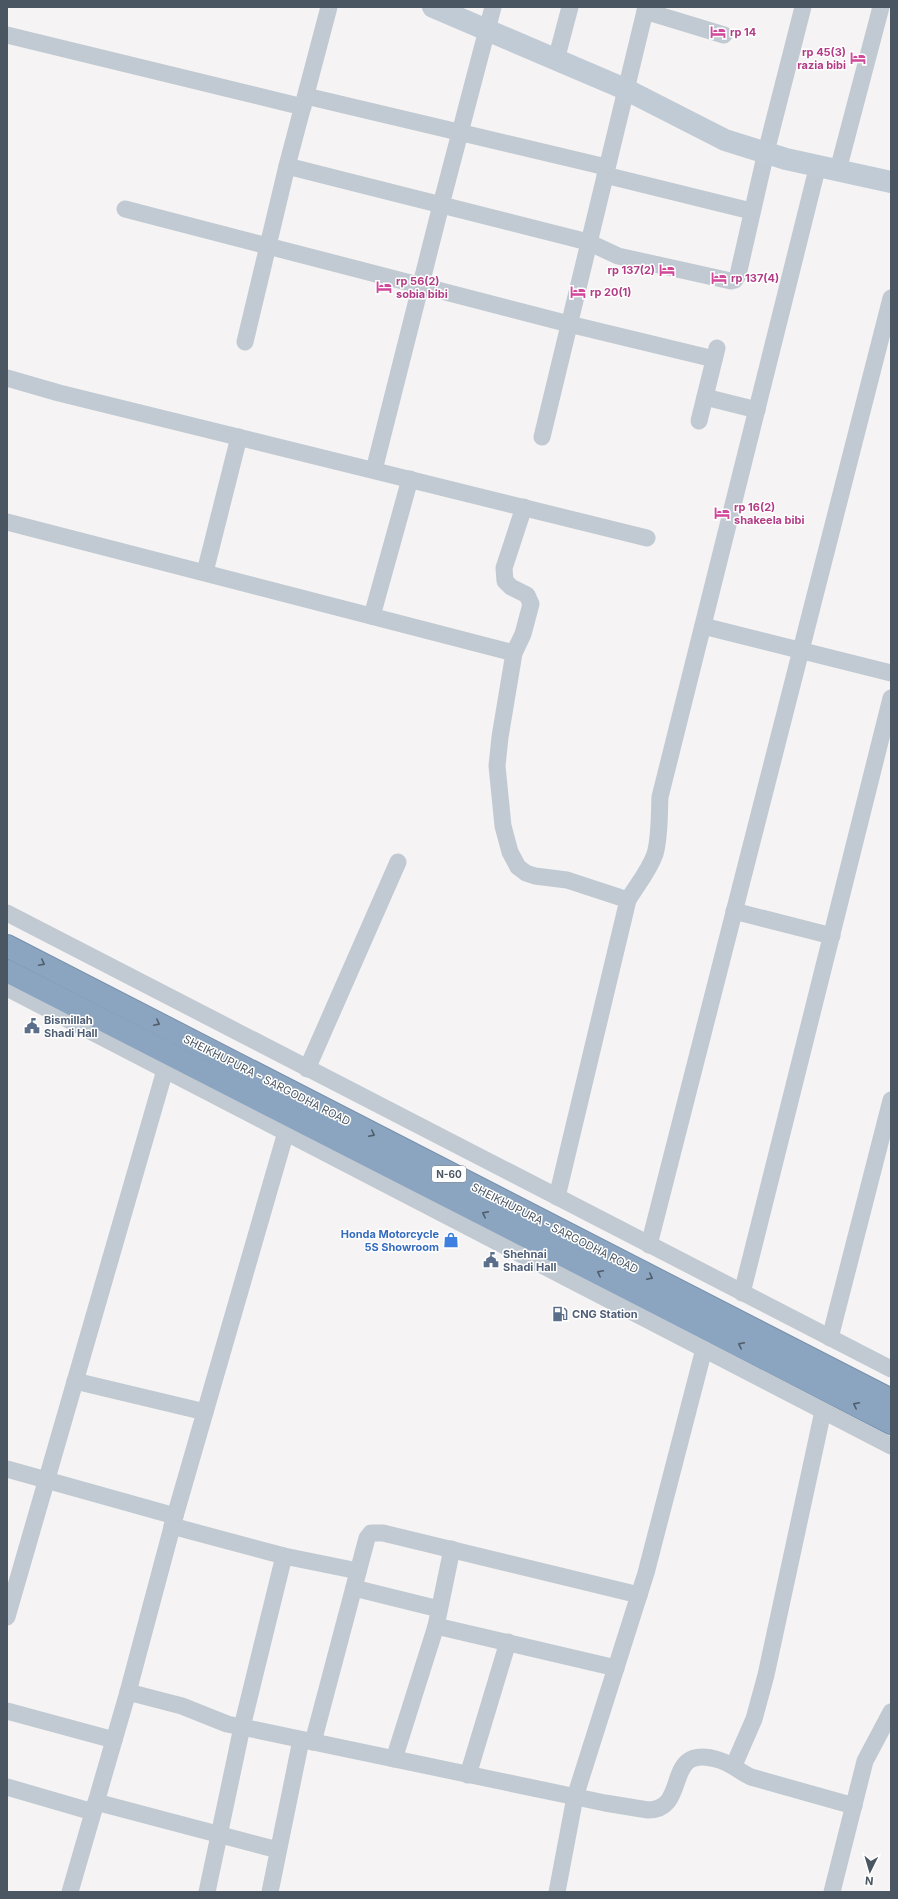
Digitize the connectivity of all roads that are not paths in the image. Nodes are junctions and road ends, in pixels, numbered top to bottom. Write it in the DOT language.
graph roads {
  1 [pos="330,7"];
  2 [pos="433,7"];
  3 [pos="493,7"];
  4 [pos="570,7"];
  5 [pos="803,7"];
  6 [pos="881,7"];
  7 [pos="645,9"];
  8 [pos="487,30"];
  9 [pos="7,34"];
  10 [pos="724,36"];
  11 [pos="556,60"];
  12 [pos="625,89"];
  13 [pos="305,102"];
  14 [pos="461,133"];
  15 [pos="766,152"];
  16 [pos="287,166"];
  17 [pos="828,168"];
  18 [pos="606,171"];
  19 [pos="891,182"];
  20 [pos="440,205"];
  21 [pos="125,209"];
  22 [pos="751,211"];
  23 [pos="588,242"];
  24 [pos="268,246"];
  25 [pos="420,286"];
  26 [pos="891,298"];
  27 [pos="569,324"];
  28 [pos="245,342"];
  29 [pos="7,378"];
  30 [pos="705,397"];
  31 [pos="757,410"];
  32 [pos="699,421"];
  33 [pos="239,437"];
  34 [pos="542,437"];
  35 [pos="374,470"];
  36 [pos="410,479"];
  37 [pos="524,507"];
  38 [pos="7,522"];
  39 [pos="647,538"];
  40 [pos="205,572"];
  41 [pos="372,616"];
  42 [pos="703,626"];
  43 [pos="800,651"];
  44 [pos="514,653"];
  45 [pos="891,673"];
  46 [pos="891,698"];
  47 [pos="398,862"];
  48 [pos="628,900"];
  49 [pos="734,912"];
  50 [pos="7,913"];
  51 [pos="832,936"];
  52 [pos="7,946"];
  53 [pos="7,971"];
  54 [pos="7,988"];
  55 [pos="307,1069"];
  56 [pos="165,1070"];
  57 [pos="890,1110"];
  58 [pos="286,1132"];
  59 [pos="557,1197"];
  60 [pos="649,1245"];
  61 [pos="742,1293"];
  62 [pos="830,1338"];
  63 [pos="704,1349"];
  64 [pos="891,1369"];
  65 [pos="75,1381"];
  66 [pos="891,1400"];
  67 [pos="823,1411"];
  68 [pos="205,1412"];
  69 [pos="891,1423"];
  70 [pos="891,1446"];
  71 [pos="7,1469"];
  72 [pos="47,1479"];
  73 [pos="174,1521"];
  74 [pos="452,1549"];
  75 [pos="284,1556"];
  76 [pos="358,1571"];
  77 [pos="13,1575"];
  78 [pos="354,1588"];
  79 [pos="639,1595"];
  80 [pos="439,1609"];
  81 [pos="7,1617"];
  82 [pos="436,1626"];
  83 [pos="508,1642"];
  84 [pos="616,1668"];
  85 [pos="128,1692"];
  86 [pos="7,1711"];
  87 [pos="891,1712"];
  88 [pos="242,1727"];
  89 [pos="114,1740"];
  90 [pos="307,1741"];
  91 [pos="394,1759"];
  92 [pos="734,1765"];
  93 [pos="468,1775"];
  94 [pos="7,1787"];
  95 [pos="575,1797"];
  96 [pos="854,1806"];
  97 [pos="94,1807"];
  98 [pos="218,1836"];
  99 [pos="278,1850"];
  100 [pos="70,1892"];
  101 [pos="207,1892"];
  102 [pos="270,1892"];
  103 [pos="557,1892"];
  104 [pos="832,1892"];
  1 -- 13 [label="street"];
  2 -- 8 [label="street"];
  3 -- 8 [label="street"];
  4 -- 11 [label="street"];
  5 -- 15 [label="street"];
  6 -- 17 [label="street"];
  7 -- 10 [label="street"];
  7 -- 12 [label="street"];
  8 -- 11 [label="street"];
  8 -- 14 [label="street"];
  9 -- 13 [label="street"];
  11 -- 12 [label="street"];
  12 -- 15 [label="street"];
  12 -- 18 [label="street"];
  13 -- 14 [label="street"];
  13 -- 16 [label="street"];
  14 -- 18 [label="street"];
  14 -- 20 [label="street"];
  15 -- 17 [label="street"];
  15 -- 22 [label="street"];
  16 -- 20 [label="street"];
  16 -- 24 [label="street"];
  17 -- 19 [label="street"];
  17 -- 31 [label="street"];
  18 -- 22 [label="street"];
  18 -- 23 [label="street"];
  20 -- 23 [label="street"];
  20 -- 25 [label="street"];
  21 -- 24 [label="street"];
  22 -- 23 [label="street"];
  23 -- 27 [label="street"];
  24 -- 25 [label="street"];
  24 -- 28 [label="street"];
  25 -- 27 [label="street"];
  25 -- 35 [label="street"];
  26 -- 43 [label="street"];
  27 -- 30 [label="street"];
  27 -- 34 [label="street"];
  29 -- 33 [label="street"];
  30 -- 31 [label="street"];
  30 -- 32 [label="street"];
  31 -- 42 [label="street"];
  33 -- 35 [label="street"];
  33 -- 40 [label="street"];
  35 -- 36 [label="street"];
  36 -- 37 [label="street"];
  36 -- 41 [label="street"];
  37 -- 39 [label="street"];
  37 -- 44 [label="street"];
  38 -- 40 [label="street"];
  40 -- 41 [label="street"];
  41 -- 44 [label="street"];
  42 -- 43 [label="street"];
  42 -- 48 [label="street"];
  43 -- 45 [label="street"];
  43 -- 49 [label="street"];
  44 -- 48 [label="street"];
  46 -- 51 [label="street"];
  47 -- 55 [label="street"];
  48 -- 59 [label="street"];
  49 -- 51 [label="street"];
  49 -- 60 [label="street"];
  50 -- 55 [label="street"];
  51 -- 61 [label="street"];
  52 -- 66 [label="highway, SHEIKHUPURA - SARGODHA ROAD / N-60, one-way"];
  69 -- 53 [label="highway, SHEIKHUPURA - SARGODHA ROAD / N-60, one-way"];
  54 -- 56 [label="street"];
  55 -- 59 [label="street"];
  56 -- 58 [label="street"];
  56 -- 65 [label="street"];
  57 -- 62 [label="street"];
  58 -- 63 [label="street"];
  58 -- 68 [label="street"];
  59 -- 60 [label="street"];
  60 -- 61 [label="street"];
  61 -- 62 [label="street"];
  62 -- 64 [label="street"];
  63 -- 67 [label="street"];
  63 -- 79 [label="street"];
  65 -- 68 [label="street"];
  65 -- 72 [label="street"];
  67 -- 70 [label="street"];
  67 -- 92 [label="street"];
  68 -- 73 [label="street"];
  71 -- 72 [label="street"];
  72 -- 73 [label="street"];
  72 -- 77 [label="street"];
  73 -- 75 [label="street"];
  73 -- 85 [label="street"];
  74 -- 76 [label="street"];
  74 -- 79 [label="street"];
  74 -- 80 [label="street"];
  75 -- 76 [label="street"];
  75 -- 88 [label="street"];
  76 -- 78 [label="street"];
  77 -- 81 [label="street"];
  78 -- 80 [label="street"];
  78 -- 90 [label="street"];
  79 -- 84 [label="street"];
  80 -- 82 [label="street"];
  82 -- 83 [label="street"];
  82 -- 91 [label="street"];
  83 -- 84 [label="street"];
  83 -- 93 [label="street"];
  84 -- 95 [label="street"];
  85 -- 88 [label="street"];
  85 -- 89 [label="street"];
  86 -- 89 [label="street"];
  87 -- 96 [label="street"];
  88 -- 90 [label="street"];
  88 -- 98 [label="street"];
  89 -- 97 [label="street"];
  90 -- 91 [label="street"];
  90 -- 99 [label="street"];
  91 -- 93 [label="street"];
  92 -- 95 [label="street"];
  92 -- 96 [label="street"];
  93 -- 95 [label="street"];
  94 -- 97 [label="street"];
  95 -- 103 [label="street"];
  96 -- 104 [label="street"];
  97 -- 98 [label="street"];
  97 -- 100 [label="street"];
  98 -- 99 [label="street"];
  98 -- 101 [label="street"];
  99 -- 102 [label="street"];
}
